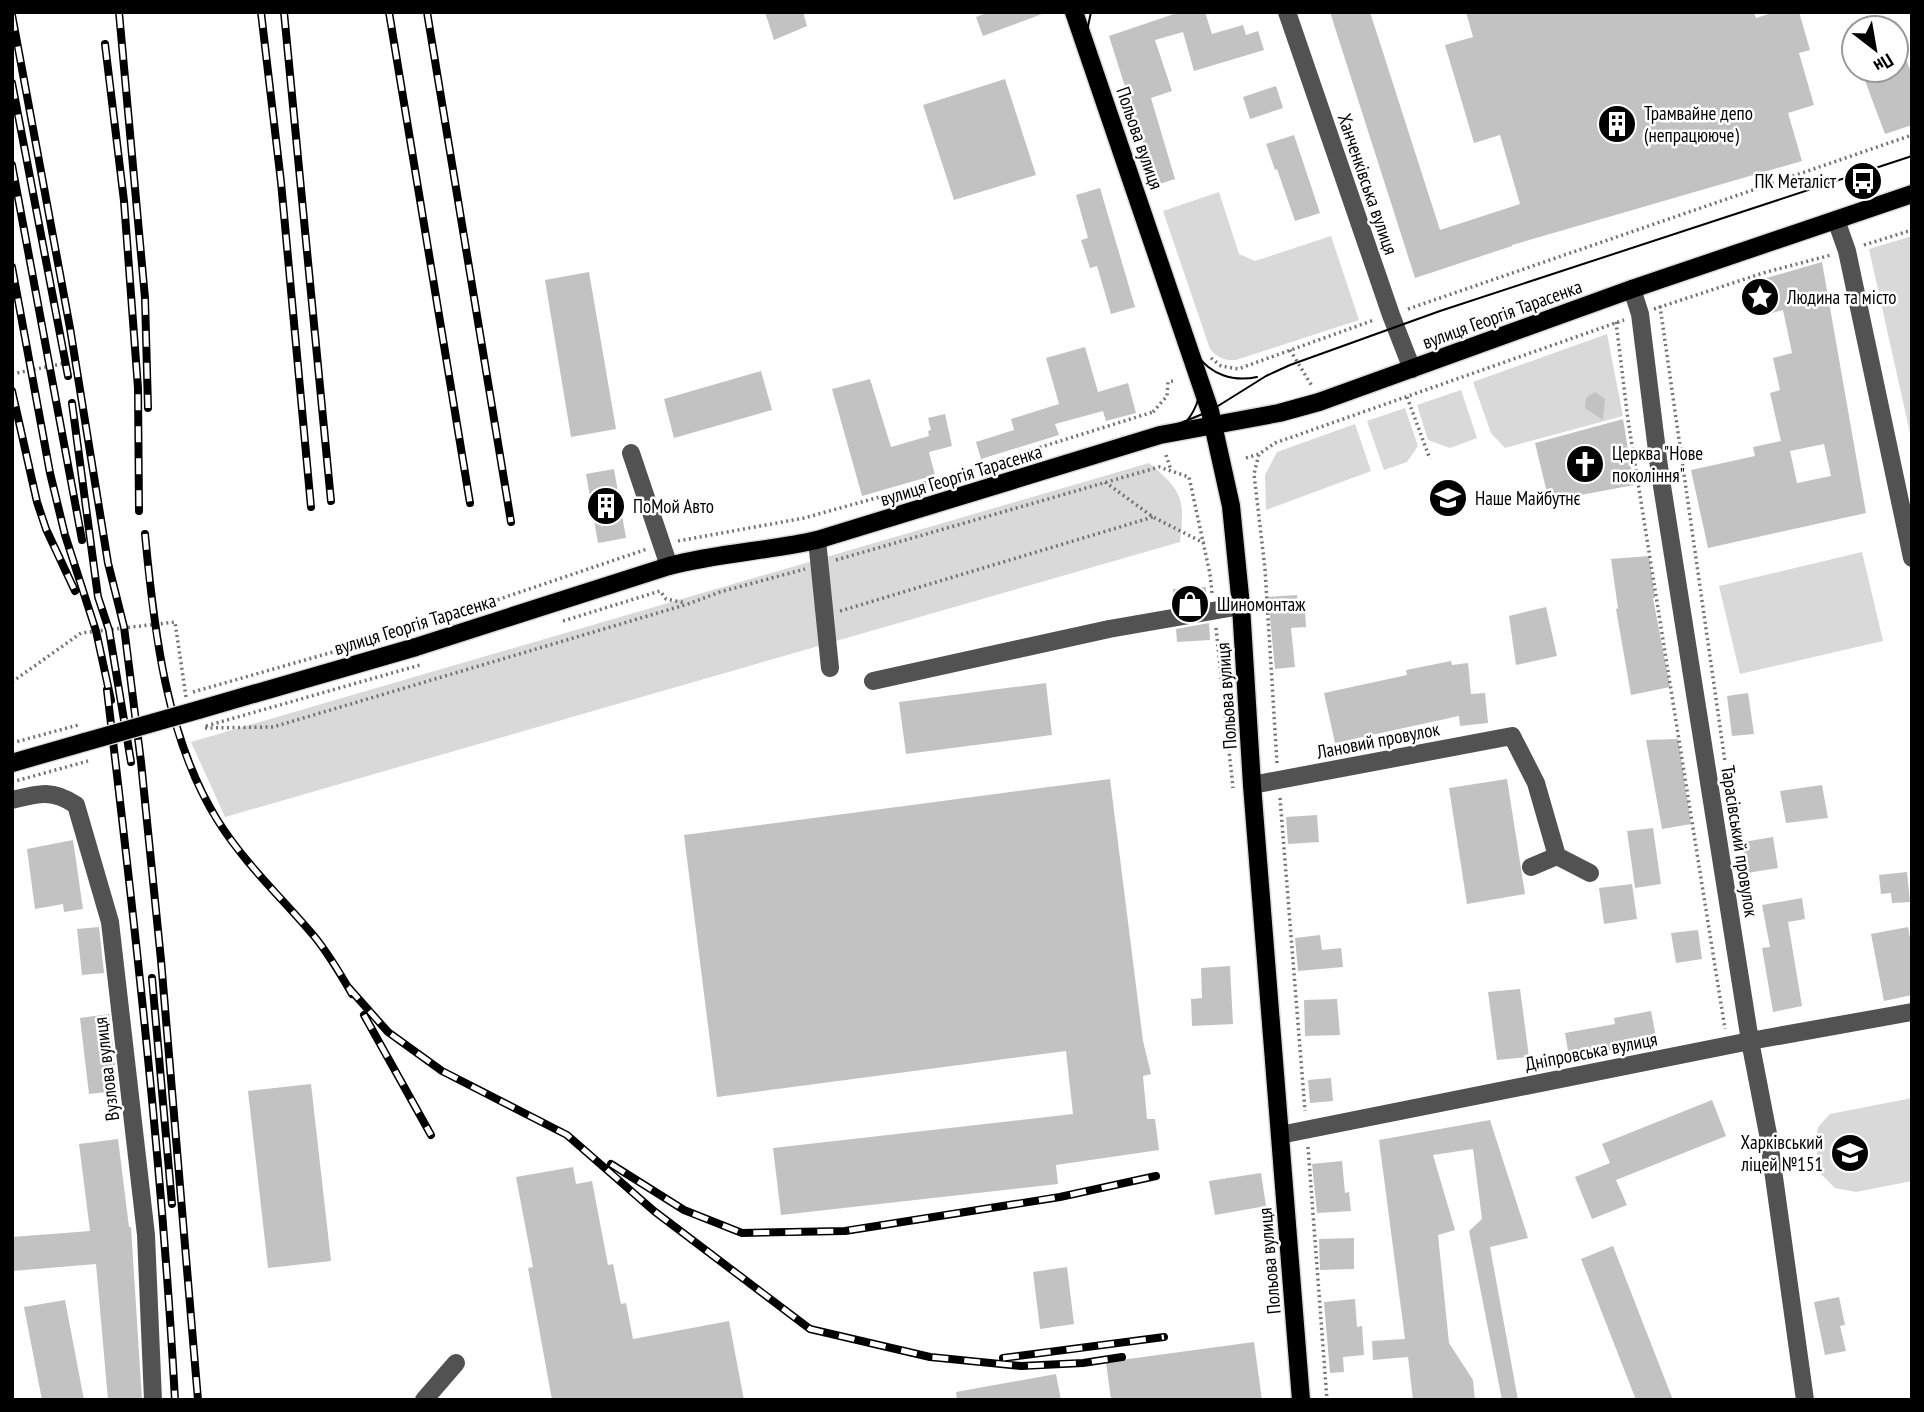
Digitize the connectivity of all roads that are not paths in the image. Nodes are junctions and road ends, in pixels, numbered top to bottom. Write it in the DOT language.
graph roads {
  1 [pos="1074,12"];
  2 [pos="1287,12"];
  3 [pos="1912,194"];
  4 [pos="1836,220"];
  5 [pos="1632,289"];
  6 [pos="1412,369"];
  7 [pos="1213,424"];
  8 [pos="631,453"];
  9 [pos="817,540"];
  10 [pos="1912,558"];
  11 [pos="669,566"];
  12 [pos="1241,606"];
  13 [pos="830,668"];
  14 [pos="873,681"];
  15 [pos="12,763"];
  16 [pos="1252,785"];
  17 [pos="12,800"];
  18 [pos="1557,856"];
  19 [pos="1531,867"];
  20 [pos="1590,873"];
  21 [pos="1912,1012"];
  22 [pos="1750,1041"];
  23 [pos="1280,1135"];
  24 [pos="456,1363"];
  25 [pos="153,1400"];
  26 [pos="424,1400"];
  27 [pos="1301,1400"];
  28 [pos="1805,1400"];
  1 -- 7 [label="main road, Польова вулиця"];
  2 -- 6 [label="street, Ханченківська вулиця"];
  3 -- 4 [label="main road, вулиця Георгія Тарасенка"];
  4 -- 5 [label="main road, вулиця Георгія Тарасенка"];
  4 -- 10 [label="street"];
  5 -- 6 [label="main road, вулиця Георгія Тарасенка"];
  5 -- 22 [label="street, Тарасівський провулок"];
  6 -- 7 [label="main road, вулиця Георгія Тарасенка"];
  7 -- 9 [label="main road, вулиця Георгія Тарасенка"];
  7 -- 12 [label="main road, Польова вулиця"];
  8 -- 11 [label="street"];
  9 -- 11 [label="main road, вулиця Георгія Тарасенка"];
  9 -- 13 [label="street"];
  11 -- 15 [label="main road, вулиця Георгія Тарасенка, bridge"];
  12 -- 14 [label="street"];
  12 -- 16 [label="main road, Польова вулиця"];
  16 -- 18 [label="street, Лановий провулок"];
  16 -- 23 [label="main road, Польова вулиця"];
  17 -- 25 [label="street, Вузлова вулиця"];
  18 -- 19 [label="street"];
  18 -- 20 [label="street"];
  21 -- 22 [label="street, Дніпровська вулиця"];
  22 -- 23 [label="street, Дніпровська вулиця"];
  22 -- 28 [label="street, Тарасівський провулок"];
  23 -- 27 [label="main road, Польова вулиця"];
  24 -- 26 [label="street"];
}
